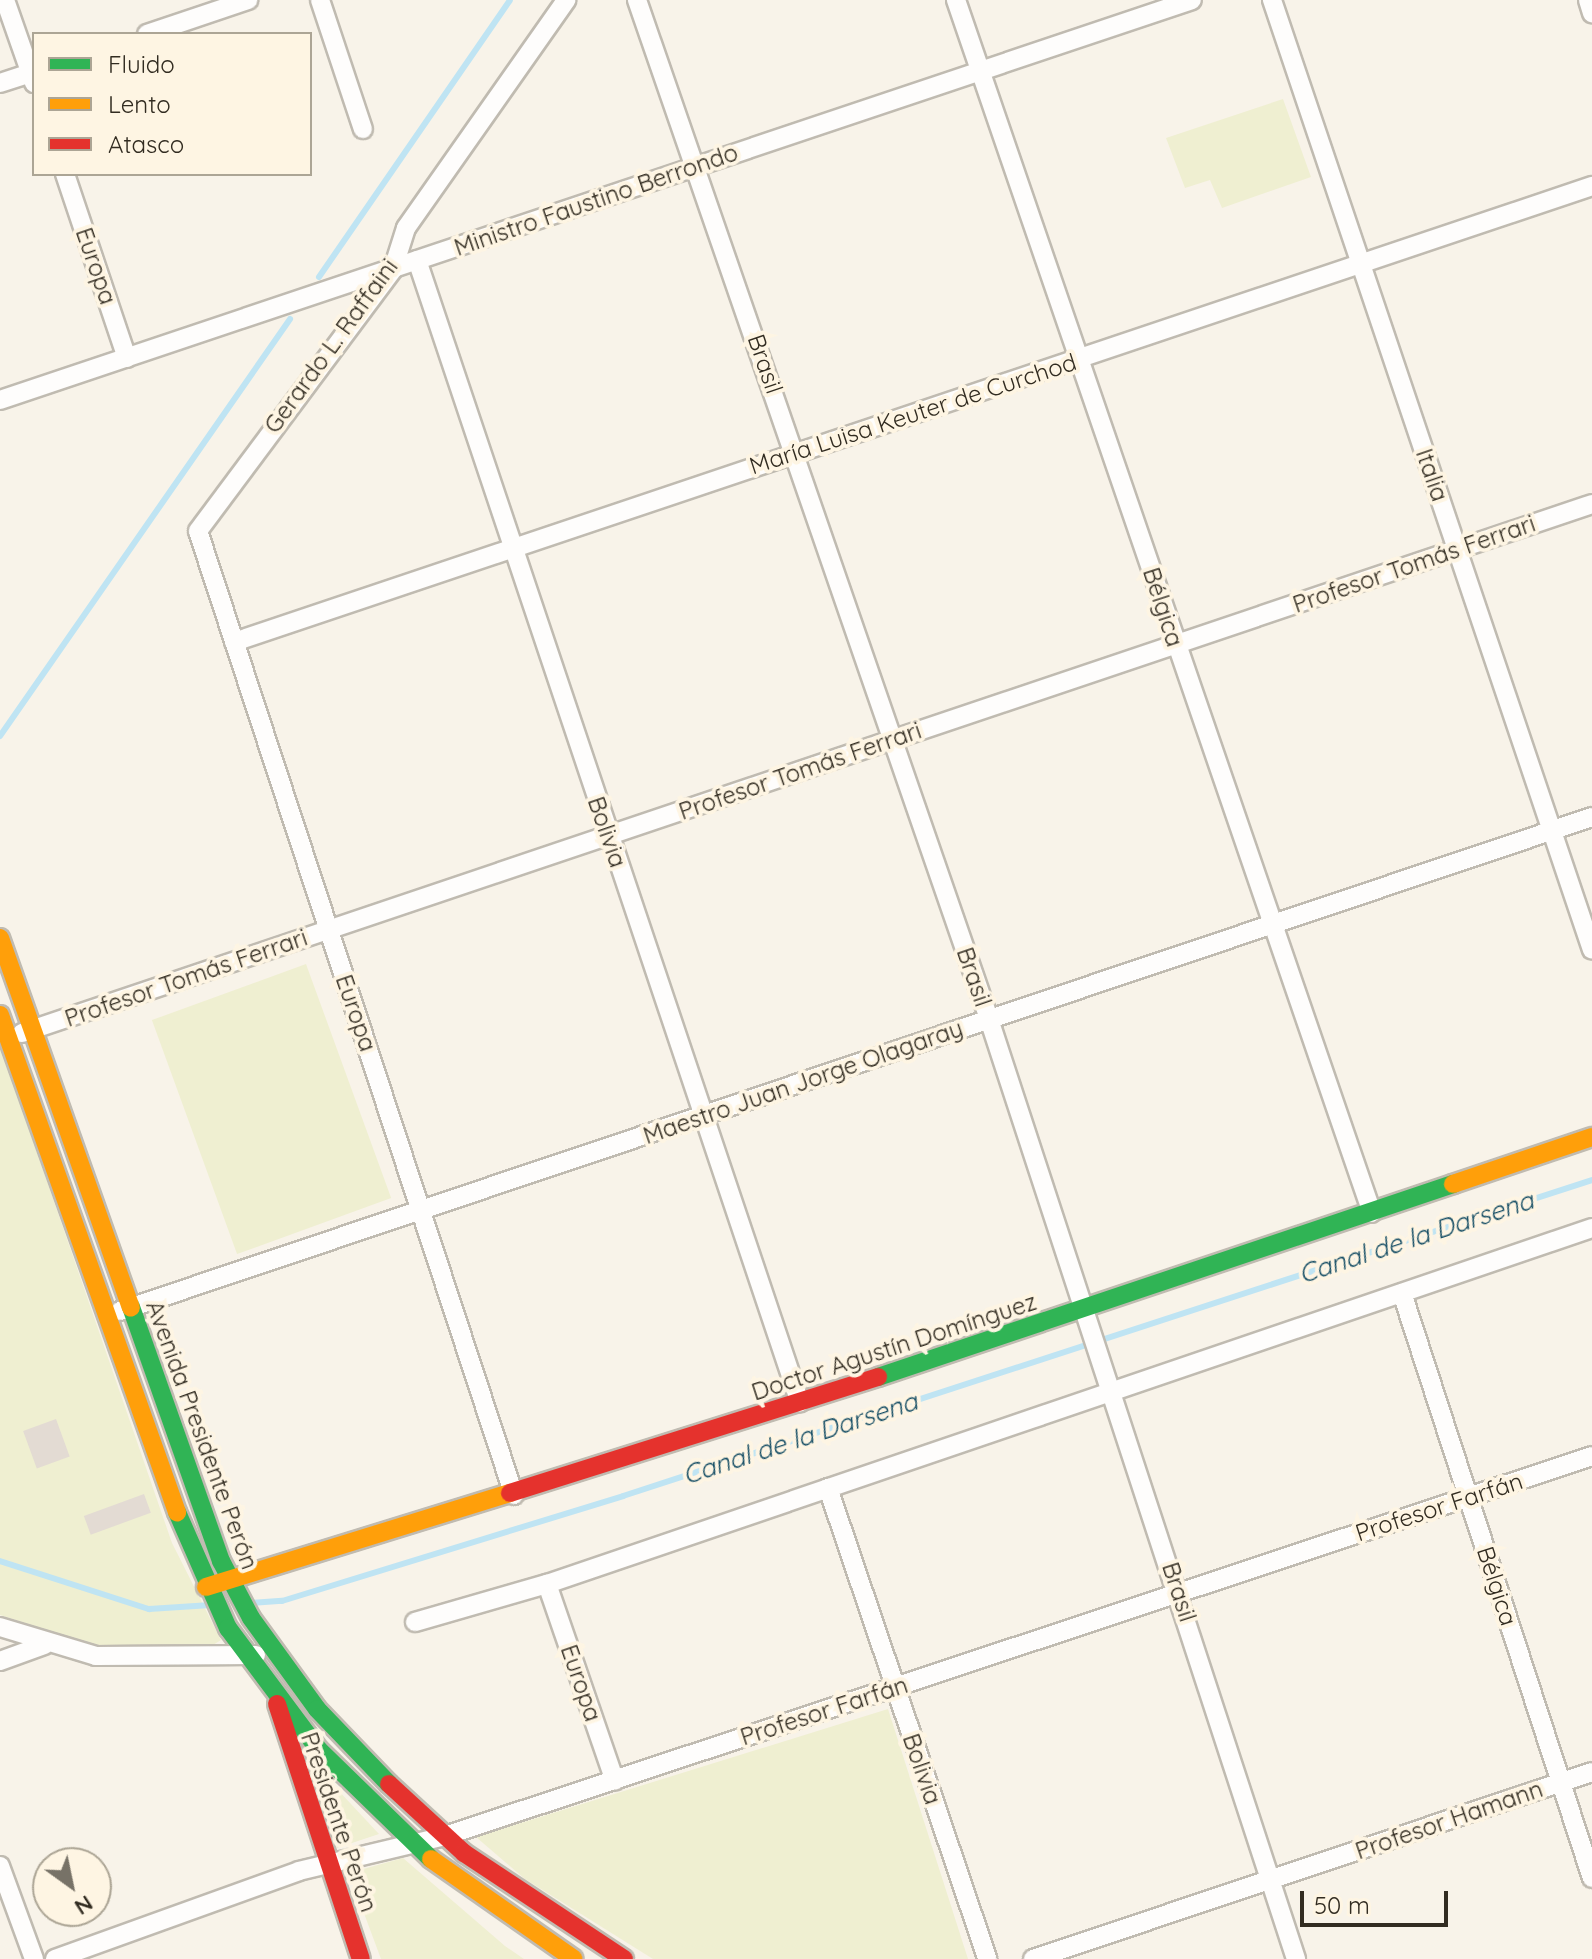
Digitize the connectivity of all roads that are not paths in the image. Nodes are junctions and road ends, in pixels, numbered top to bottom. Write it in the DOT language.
graph roads {
  1 [pos="5,0"];
  2 [pos="248,0"];
  3 [pos="320,0"];
  4 [pos="566,0"];
  5 [pos="637,0"];
  6 [pos="956,0"];
  7 [pos="1192,0"];
  8 [pos="1272,0"];
  9 [pos="1588,0"];
  10 [pos="1592,13"];
  11 [pos="153,32"];
  12 [pos="982,71"];
  13 [pos="32,73"];
  14 [pos="32,76"];
  15 [pos="0,83"];
  16 [pos="363,129"];
  17 [pos="697,166"];
  18 [pos="66,176"];
  19 [pos="1592,186"];
  20 [pos="417,260"];
  21 [pos="1360,264"];
  22 [pos="393,269"];
  23 [pos="127,358"];
  24 [pos="1078,359"];
  25 [pos="0,400"];
  26 [pos="795,454"];
  27 [pos="1592,504"];
  28 [pos="198,531"];
  29 [pos="512,548"];
  30 [pos="1458,549"];
  31 [pos="234,642"];
  32 [pos="1176,644"];
  33 [pos="891,740"];
  34 [pos="1592,817"];
  35 [pos="1553,830"];
  36 [pos="608,835"];
  37 [pos="1272,924"];
  38 [pos="327,930"];
  39 [pos="0,938"];
  40 [pos="1592,950"];
  41 [pos="0,1015"];
  42 [pos="989,1019"];
  43 [pos="31,1029"];
  44 [pos="8,1037"];
  45 [pos="702,1116"];
  46 [pos="1592,1137"];
  47 [pos="423,1209"];
  48 [pos="1372,1213"];
  49 [pos="1592,1228"];
  50 [pos="1402,1293"];
  51 [pos="129,1308"];
  52 [pos="1084,1309"];
  53 [pos="105,1316"];
  54 [pos="1112,1391"];
  55 [pos="800,1403"];
  56 [pos="1592,1456"];
  57 [pos="828,1488"];
  58 [pos="514,1495"];
  59 [pos="1469,1497"];
  60 [pos="230,1581"];
  61 [pos="547,1584"];
  62 [pos="206,1587"];
  63 [pos="1180,1593"];
  64 [pos="415,1622"];
  65 [pos="0,1627"];
  66 [pos="44,1645"];
  67 [pos="246,1654"];
  68 [pos="275,1656"];
  69 [pos="0,1661"];
  70 [pos="895,1688"];
  71 [pos="276,1699"];
  72 [pos="1592,1772"];
  73 [pos="615,1781"];
  74 [pos="1560,1782"];
  75 [pos="445,1836"];
  76 [pos="406,1842"];
  77 [pos="0,1866"];
  78 [pos="329,1866"];
  79 [pos="1592,1878"];
  80 [pos="1271,1882"];
  81 [pos="34,1959"];
  82 [pos="55,1959"];
  83 [pos="361,1959"];
  84 [pos="574,1959"];
  85 [pos="624,1959"];
  86 [pos="987,1959"];
  87 [pos="1033,1959"];
  88 [pos="1296,1959"];
  1 -- 13 [label="street"];
  2 -- 11 [label="street"];
  3 -- 16 [label="street"];
  4 -- 22 [label="street, Gerardo L. Raffaini"];
  5 -- 17 [label="street, Brasil"];
  6 -- 12 [label="street, Bélgica"];
  7 -- 12 [label="street, Ministro Faustino Berrondo"];
  8 -- 21 [label="street, Italia"];
  9 -- 10 [label="street"];
  12 -- 17 [label="street, Ministro Faustino Berrondo"];
  12 -- 24 [label="street, Bélgica"];
  14 -- 15 [label="street"];
  17 -- 20 [label="street, Ministro Faustino Berrondo"];
  17 -- 26 [label="street, Brasil"];
  18 -- 23 [label="street, Europa"];
  19 -- 21 [label="street, María Luisa Keuter de Curchod"];
  20 -- 22 [label="street, Ministro Faustino Berrondo"];
  20 -- 29 [label="street, Bolivia"];
  21 -- 24 [label="street, María Luisa Keuter de Curchod"];
  21 -- 30 [label="street, Italia"];
  22 -- 23 [label="street, Ministro Faustino Berrondo"];
  22 -- 28 [label="street, Gerardo L. Raffaini"];
  23 -- 25 [label="street, Ministro Faustino Berrondo"];
  24 -- 26 [label="street, María Luisa Keuter de Curchod"];
  24 -- 32 [label="street, Bélgica"];
  26 -- 29 [label="street, María Luisa Keuter de Curchod"];
  26 -- 33 [label="street, Brasil"];
  27 -- 30 [label="street, Profesor Tomás Ferrari"];
  28 -- 31 [label="street, Europa"];
  29 -- 31 [label="street, María Luisa Keuter de Curchod"];
  29 -- 36 [label="street, Bolivia"];
  30 -- 32 [label="street, Profesor Tomás Ferrari"];
  30 -- 35 [label="street, Italia"];
  31 -- 38 [label="street, Europa"];
  32 -- 33 [label="street, Profesor Tomás Ferrari"];
  32 -- 37 [label="street, Bélgica"];
  33 -- 36 [label="street, Profesor Tomás Ferrari"];
  33 -- 42 [label="street, Brasil"];
  34 -- 35 [label="street, Maestro Juan Jorge Olagaray"];
  35 -- 37 [label="street, Maestro Juan Jorge Olagaray"];
  35 -- 40 [label="street, Italia"];
  36 -- 38 [label="street, Profesor Tomás Ferrari"];
  36 -- 45 [label="street, Bolivia"];
  37 -- 42 [label="street, Maestro Juan Jorge Olagaray"];
  37 -- 48 [label="street, Bélgica"];
  38 -- 43 [label="street, Profesor Tomás Ferrari"];
  38 -- 47 [label="street, Europa"];
  39 -- 43 [label="main road, Avenida Presidente Perón"];
  41 -- 44 [label="main road, Avenida Presidente Perón"];
  42 -- 45 [label="street, Maestro Juan Jorge Olagaray"];
  42 -- 52 [label="street, Brasil"];
  43 -- 44 [label="street, Profesor Tomás Ferrari"];
  43 -- 51 [label="main road, Avenida Presidente Perón"];
  44 -- 53 [label="main road, Avenida Presidente Perón"];
  45 -- 47 [label="street, Maestro Juan Jorge Olagaray"];
  45 -- 55 [label="street, Bolivia"];
  46 -- 48 [label="main road, Doctor Agustín Domínguez"];
  47 -- 51 [label="street, Maestro Juan Jorge Olagaray"];
  47 -- 58 [label="street, Europa"];
  48 -- 52 [label="main road, Doctor Agustín Domínguez"];
  49 -- 50 [label="street"];
  50 -- 54 [label="street"];
  50 -- 59 [label="street, Bélgica"];
  51 -- 53 [label="street, Maestro Juan Jorge Olagaray"];
  51 -- 60 [label="main road, Avenida Presidente Perón"];
  52 -- 54 [label="street, Brasil"];
  52 -- 55 [label="main road, Doctor Agustín Domínguez"];
  53 -- 62 [label="main road, Avenida Presidente Perón"];
  54 -- 57 [label="street"];
  54 -- 63 [label="street, Brasil"];
  55 -- 58 [label="main road, Doctor Agustín Domínguez"];
  56 -- 59 [label="street, Profesor Farfán"];
  57 -- 61 [label="street"];
  57 -- 70 [label="street, Bolivia"];
  58 -- 60 [label="main road, Doctor Agustín Domínguez"];
  59 -- 63 [label="street, Profesor Farfán"];
  59 -- 74 [label="street, Bélgica"];
  60 -- 62 [label="main road, Doctor Agustín Domínguez"];
  60 -- 68 [label="main road, Avenida Presidente Perón"];
  61 -- 64 [label="street"];
  61 -- 73 [label="street, Europa"];
  62 -- 67 [label="main road, Avenida Presidente Perón"];
  63 -- 70 [label="street, Profesor Farfán"];
  63 -- 80 [label="street, Brasil"];
  65 -- 66 [label="street"];
  66 -- 67 [label="street"];
  66 -- 69 [label="street"];
  67 -- 68 [label="street"];
  67 -- 71 [label="main road, Avenida Presidente Perón"];
  68 -- 71 [label="main road, Avenida Presidente Perón"];
  68 -- 75 [label="main road"];
  70 -- 73 [label="street, Profesor Farfán"];
  70 -- 86 [label="street, Bolivia"];
  71 -- 76 [label="main road"];
  71 -- 78 [label="main road, Presidente Perón"];
  72 -- 74 [label="street, Profesor Hamann"];
  73 -- 75 [label="street, Profesor Farfán"];
  74 -- 79 [label="street, Bélgica"];
  74 -- 80 [label="street, Profesor Hamann"];
  75 -- 76 [label="street, Profesor Farfán"];
  75 -- 85 [label="main road"];
  76 -- 78 [label="street, Profesor Farfán"];
  76 -- 84 [label="main road"];
  77 -- 81 [label="street"];
  78 -- 82 [label="street, Profesor Farfán"];
  78 -- 83 [label="main road, Presidente Perón"];
  80 -- 87 [label="street, Profesor Hamann"];
  80 -- 88 [label="street, Brasil"];
}
